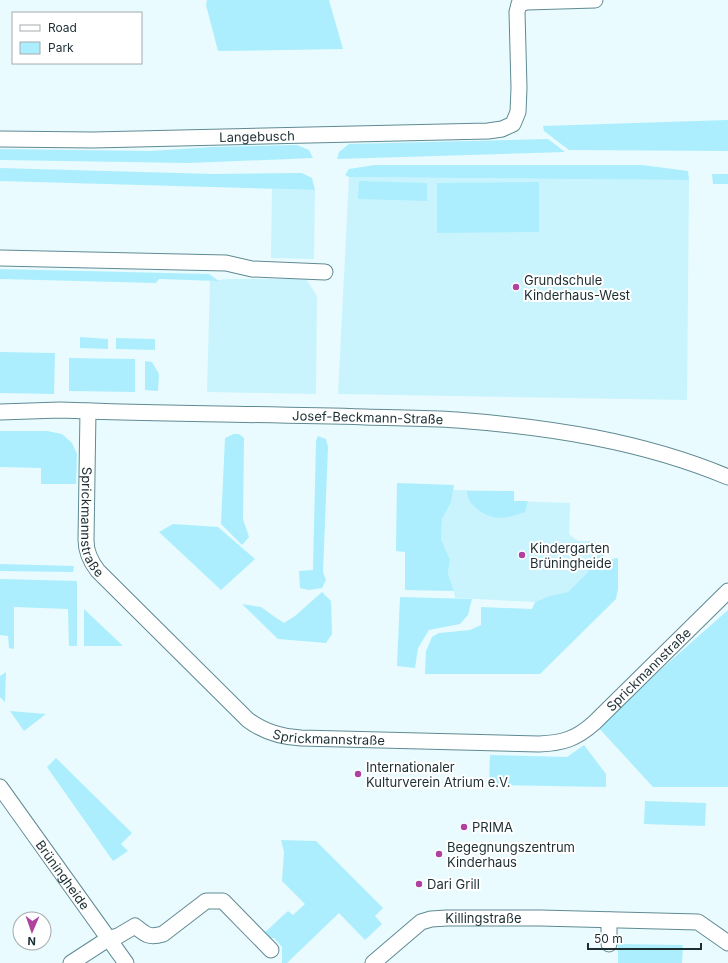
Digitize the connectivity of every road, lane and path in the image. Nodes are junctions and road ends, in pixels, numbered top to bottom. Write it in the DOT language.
graph roads {
  1 [pos="573,0"];
  2 [pos="595,0"];
  3 [pos="0,139"];
  4 [pos="0,258"];
  5 [pos="325,272"];
  6 [pos="88,411"];
  7 [pos="0,412"];
  8 [pos="728,477"];
  9 [pos="728,591"];
  10 [pos="0,787"];
  11 [pos="609,920"];
  12 [pos="108,939"];
  13 [pos="728,943"];
  14 [pos="609,944"];
  15 [pos="271,950"];
  16 [pos="71,963"];
  17 [pos="126,963"];
  18 [pos="373,963"];
  1 -- 2 [label="street"];
  1 -- 3 [label="street, Langebusch"];
  4 -- 5 [label="street"];
  6 -- 7 [label="street, Josef-Beckmann-Straße"];
  6 -- 8 [label="street, Josef-Beckmann-Straße"];
  6 -- 9 [label="street, Sprickmannstraße"];
  10 -- 12 [label="street, Brüningheide"];
  11 -- 13 [label="street, Killingstraße"];
  11 -- 14 [label="street"];
  11 -- 18 [label="street, Killingstraße"];
  12 -- 15 [label="street"];
  12 -- 16 [label="street"];
  12 -- 17 [label="street, Brüningheide"];
}
